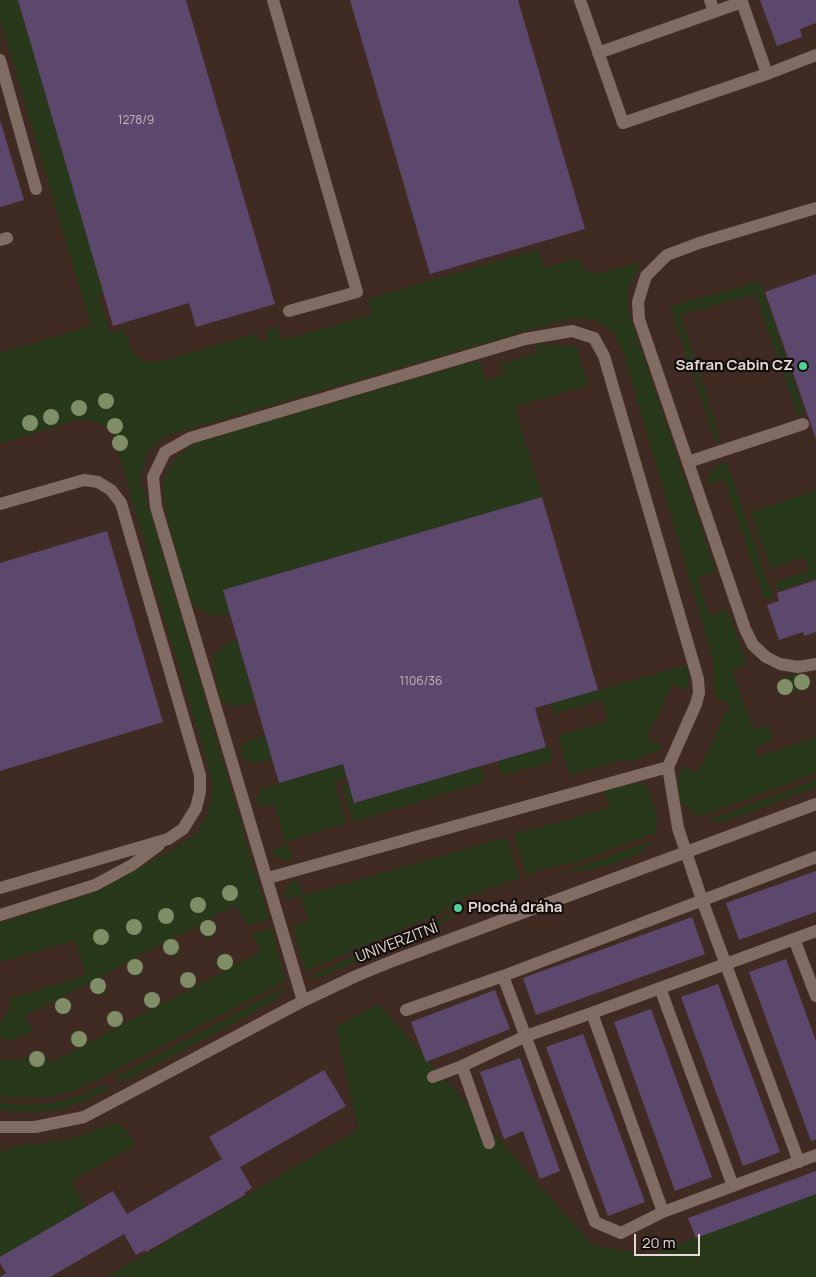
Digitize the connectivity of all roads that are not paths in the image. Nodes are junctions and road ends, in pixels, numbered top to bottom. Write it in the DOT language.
graph roads {
  1 [pos="273,0"];
  2 [pos="580,0"];
  3 [pos="710,0"];
  4 [pos="714,12"];
  5 [pos="598,53"];
  6 [pos="816,55"];
  7 [pos="0,60"];
  8 [pos="767,74"];
  9 [pos="36,189"];
  10 [pos="816,208"];
  11 [pos="289,312"];
  12 [pos="803,424"];
  13 [pos="688,462"];
  14 [pos="0,504"];
  15 [pos="816,664"];
  16 [pos="668,767"];
  17 [pos="816,804"];
  18 [pos="168,839"];
  19 [pos="686,853"];
  20 [pos="816,857"];
  21 [pos="268,878"];
  22 [pos="0,888"];
  23 [pos="702,900"];
  24 [pos="0,915"];
  25 [pos="816,931"];
  26 [pos="794,939"];
  27 [pos="725,964"];
  28 [pos="503,976"];
  29 [pos="660,988"];
  30 [pos="816,996"];
  31 [pos="303,1000"];
  32 [pos="406,1010"];
  33 [pos="592,1013"];
  34 [pos="526,1036"];
  35 [pos="462,1066"];
  36 [pos="433,1077"];
  37 [pos="0,1127"];
  38 [pos="489,1143"];
  39 [pos="816,1155"];
  40 [pos="799,1162"];
  41 [pos="733,1186"];
  42 [pos="664,1212"];
  1 -- 11 [label="street"];
  2 -- 5 [label="street"];
  3 -- 4 [label="street"];
  4 -- 5 [label="street"];
  4 -- 8 [label="street"];
  5 -- 8 [label="street"];
  6 -- 8 [label="street"];
  7 -- 9 [label="street"];
  10 -- 13 [label="street"];
  12 -- 13 [label="street"];
  13 -- 15 [label="street"];
  14 -- 18 [label="street"];
  16 -- 19 [label="street"];
  16 -- 21 [label="street"];
  16 -- 21 [label="street"];
  17 -- 19 [label="street, UNIVERZITNÍ"];
  18 -- 22 [label="street"];
  18 -- 24 [label="street"];
  19 -- 23 [label="street"];
  19 -- 31 [label="street, UNIVERZITNÍ"];
  20 -- 23 [label="street"];
  21 -- 31 [label="street"];
  23 -- 27 [label="street"];
  23 -- 28 [label="street"];
  25 -- 26 [label="street"];
  26 -- 27 [label="street"];
  26 -- 30 [label="street"];
  27 -- 29 [label="street"];
  27 -- 40 [label="street"];
  28 -- 32 [label="street"];
  28 -- 34 [label="street"];
  29 -- 33 [label="street"];
  29 -- 41 [label="street"];
  31 -- 37 [label="street, UNIVERZITNÍ"];
  33 -- 34 [label="street"];
  33 -- 42 [label="street"];
  34 -- 35 [label="street"];
  34 -- 42 [label="street"];
  35 -- 36 [label="street"];
  35 -- 38 [label="street"];
  39 -- 40 [label="street"];
  40 -- 41 [label="street"];
  41 -- 42 [label="street"];
}
